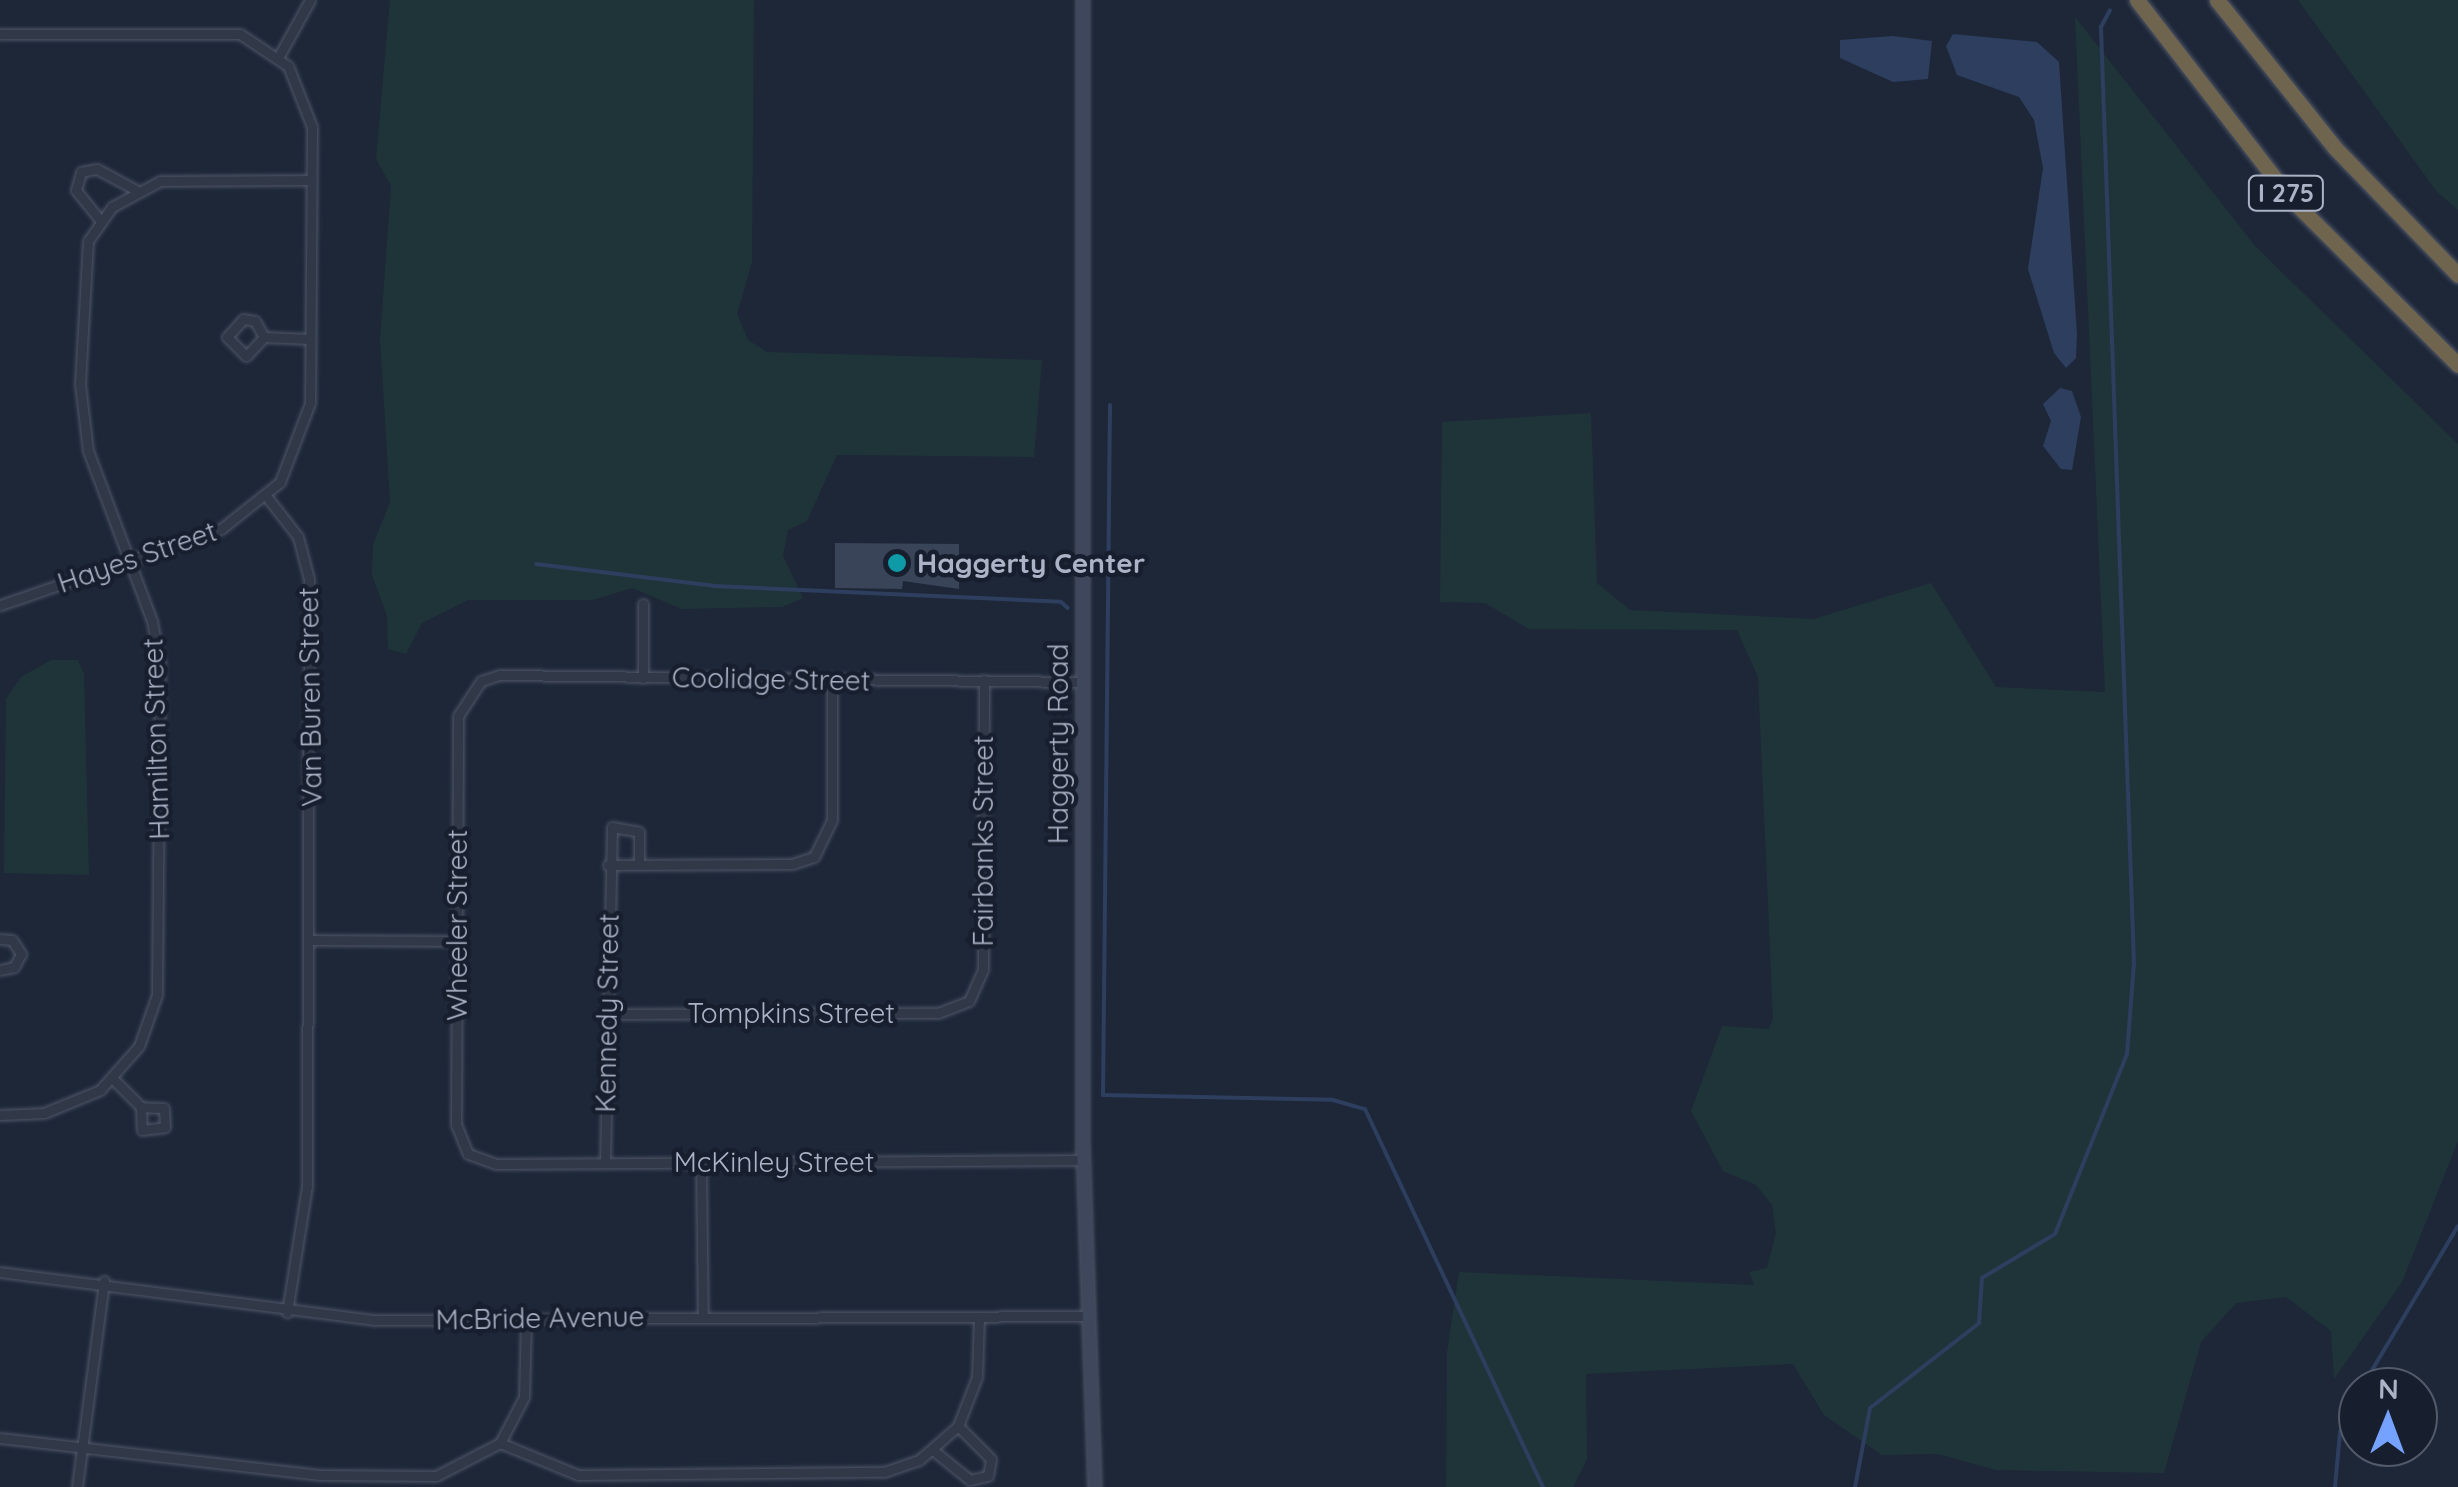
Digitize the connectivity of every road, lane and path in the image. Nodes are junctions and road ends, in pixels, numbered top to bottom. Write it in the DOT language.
graph roads {
  1 [pos="310,0"];
  2 [pos="1083,0"];
  3 [pos="2137,0"];
  4 [pos="2217,0"];
  5 [pos="0,34"];
  6 [pos="280,56"];
  7 [pos="312,180"];
  8 [pos="136,190"];
  9 [pos="100,220"];
  10 [pos="2458,275"];
  11 [pos="264,337"];
  12 [pos="310,338"];
  13 [pos="2458,365"];
  14 [pos="268,497"];
  15 [pos="128,560"];
  16 [pos="643,604"];
  17 [pos="0,605"];
  18 [pos="643,678"];
  19 [pos="832,680"];
  20 [pos="984,680"];
  21 [pos="1083,682"];
  22 [pos="466,694"];
  23 [pos="638,864"];
  24 [pos="608,865"];
  25 [pos="0,938"];
  26 [pos="310,940"];
  27 [pos="457,941"];
  28 [pos="0,970"];
  29 [pos="971,998"];
  30 [pos="607,1014"];
  31 [pos="114,1079"];
  32 [pos="140,1107"];
  33 [pos="0,1115"];
  34 [pos="468,1154"];
  35 [pos="1083,1160"];
  36 [pos="605,1162"];
  37 [pos="701,1163"];
  38 [pos="0,1272"];
  39 [pos="104,1281"];
  40 [pos="287,1312"];
  41 [pos="703,1316"];
  42 [pos="979,1316"];
  43 [pos="1084,1316"];
  44 [pos="526,1320"];
  45 [pos="958,1426"];
  46 [pos="0,1438"];
  47 [pos="84,1444"];
  48 [pos="500,1444"];
  49 [pos="934,1451"];
  50 [pos="300,1473"];
  51 [pos="78,1487"];
  52 [pos="300,1487"];
  53 [pos="1094,1487"];
  1 -- 6 [label="street"];
  2 -- 21 [label="main road, Haggerty Road"];
  3 -- 13 [label="highway, I 275"];
  4 -- 10 [label="highway, I 275"];
  5 -- 6 [label="street"];
  6 -- 7 [label="street"];
  7 -- 8 [label="street, Hamilton Street"];
  7 -- 12 [label="street"];
  8 -- 9 [label="street, Hamilton Street"];
  8 -- 9 [label="street"];
  9 -- 15 [label="street, Hamilton Street"];
  11 -- 11 [label="street"];
  11 -- 12 [label="street"];
  12 -- 14 [label="street"];
  14 -- 15 [label="street, Hayes Street"];
  14 -- 26 [label="street, Van Buren Street"];
  15 -- 17 [label="street, Hayes Street"];
  15 -- 31 [label="street, Hamilton Street"];
  16 -- 18 [label="street"];
  18 -- 19 [label="street, Coolidge Street"];
  18 -- 22 [label="street, Coolidge Street"];
  19 -- 20 [label="street, Coolidge Street"];
  19 -- 23 [label="street"];
  20 -- 21 [label="street, Coolidge Street"];
  20 -- 29 [label="street, Fairbanks Street"];
  21 -- 35 [label="main road, Haggerty Road"];
  22 -- 27 [label="street, Wheeler Street"];
  23 -- 24 [label="street"];
  23 -- 24 [label="street"];
  24 -- 30 [label="street, Kennedy Street"];
  25 -- 28 [label="street"];
  26 -- 27 [label="street"];
  26 -- 40 [label="street, Van Buren Street"];
  27 -- 34 [label="street, Wheeler Street"];
  29 -- 30 [label="street, Tompkins Street"];
  30 -- 36 [label="street, Kennedy Street"];
  31 -- 32 [label="street"];
  31 -- 33 [label="street, Hamilton Street"];
  34 -- 36 [label="street, McKinley Street"];
  35 -- 37 [label="street, McKinley Street"];
  35 -- 43 [label="main road, Haggerty Road"];
  36 -- 37 [label="street, McKinley Street"];
  37 -- 41 [label="street"];
  38 -- 39 [label="street, McBride Avenue"];
  39 -- 40 [label="street, McBride Avenue"];
  39 -- 47 [label="street"];
  40 -- 44 [label="street, McBride Avenue"];
  41 -- 42 [label="street, McBride Avenue"];
  41 -- 44 [label="street, McBride Avenue"];
  42 -- 43 [label="street, McBride Avenue"];
  42 -- 45 [label="street"];
  43 -- 53 [label="main road, Haggerty Road"];
  44 -- 48 [label="street"];
  45 -- 49 [label="street"];
  45 -- 49 [label="street"];
  46 -- 47 [label="street"];
  47 -- 50 [label="street"];
  47 -- 51 [label="street"];
  48 -- 49 [label="street"];
  48 -- 50 [label="street"];
  50 -- 52 [label="street"];
}
